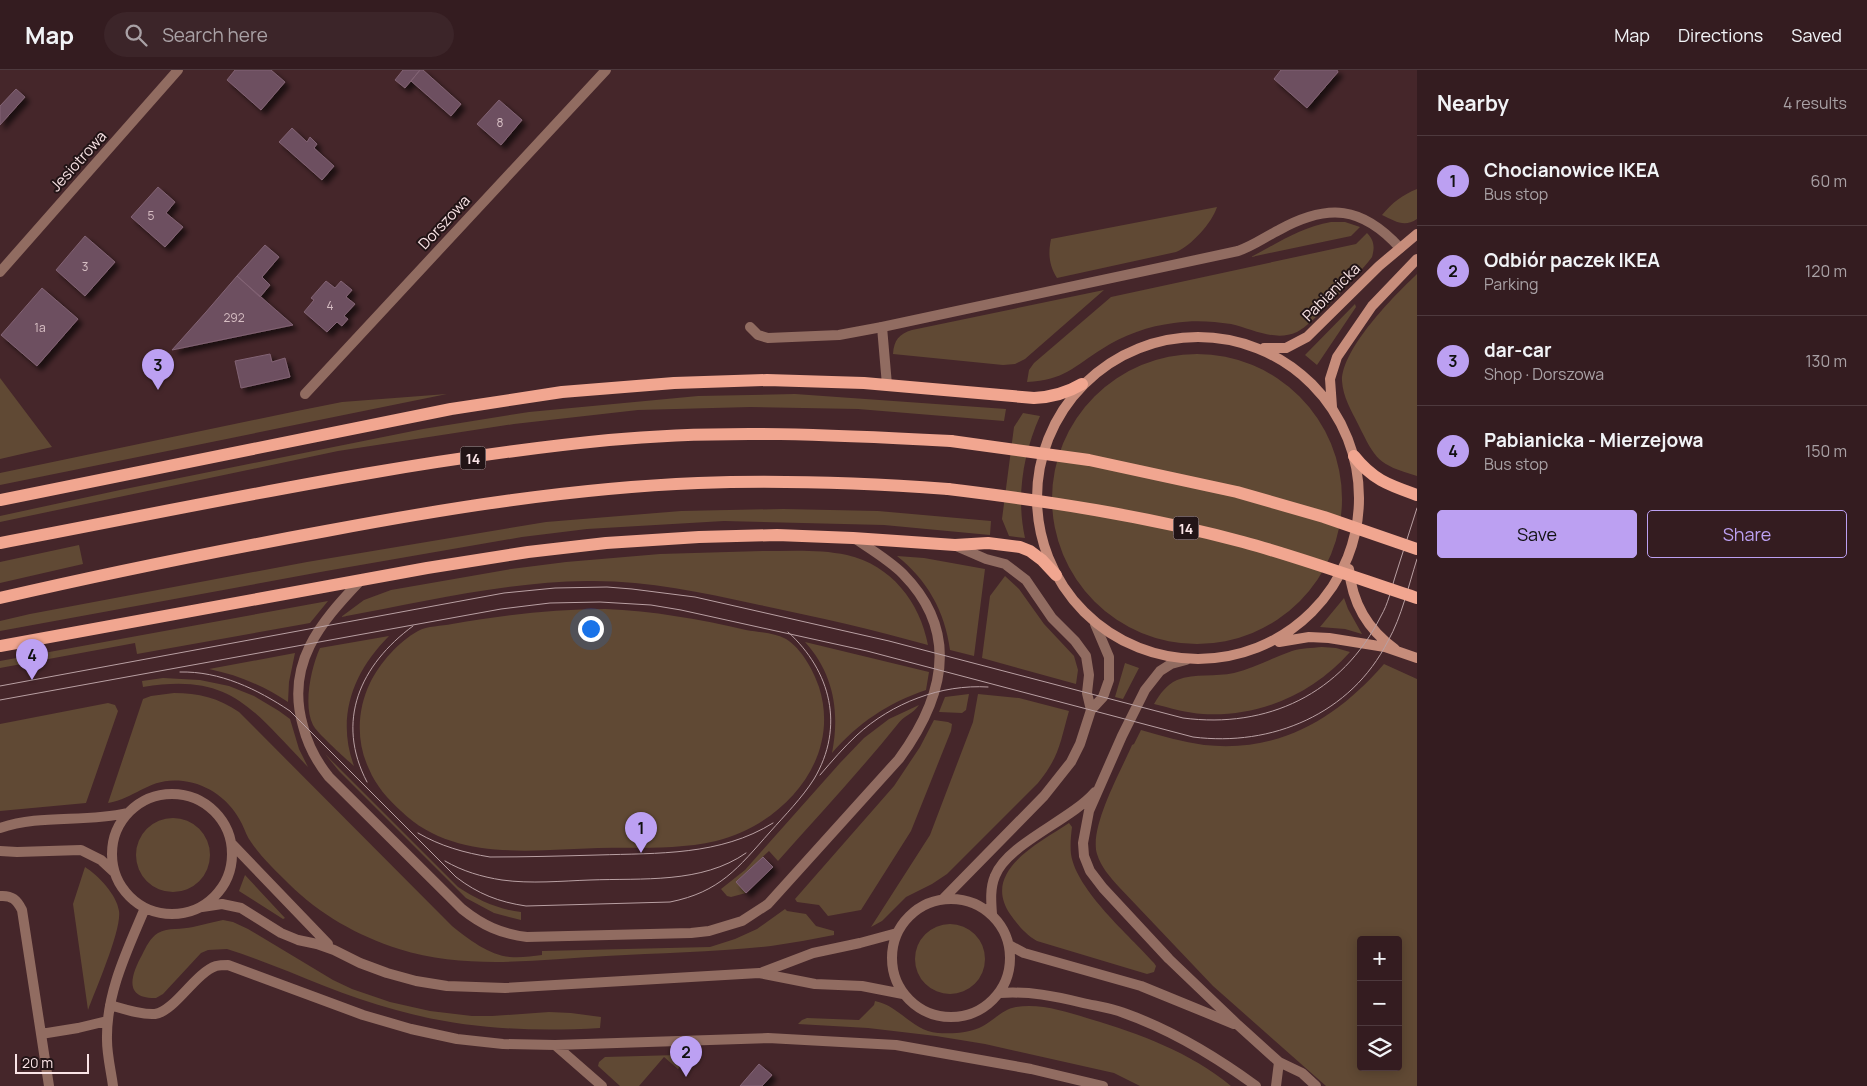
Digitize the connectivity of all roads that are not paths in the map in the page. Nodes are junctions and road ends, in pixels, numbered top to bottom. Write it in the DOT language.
graph roads {
  1 [pos="178,70"];
  2 [pos="606,70"];
  3 [pos="1417,234"];
  4 [pos="1400,248"];
  5 [pos="1417,259"];
  6 [pos="0,272"];
  7 [pos="750,327"];
  8 [pos="882,327"];
  9 [pos="1256,347"];
  10 [pos="886,384"];
  11 [pos="1082,384"];
  12 [pos="305,394"];
  13 [pos="1332,408"];
  14 [pos="1354,456"];
  15 [pos="1417,494"];
  16 [pos="0,500"];
  17 [pos="853,538"];
  18 [pos="0,543"];
  19 [pos="955,545"];
  20 [pos="1417,549"];
  21 [pos="1349,555"];
  22 [pos="1056,574"];
  23 [pos="360,581"];
  24 [pos="0,598"];
  25 [pos="1417,598"];
  26 [pos="1095,624"];
  27 [pos="1269,644"];
  28 [pos="0,646"];
  29 [pos="1398,650"];
  30 [pos="1417,658"];
  31 [pos="1186,660"];
  32 [pos="1091,710"];
  33 [pos="1098,788"];
  34 [pos="127,813"];
  35 [pos="0,828"];
  36 [pos="231,842"];
  37 [pos="0,851"];
  38 [pos="114,872"];
  39 [pos="0,896"];
  40 [pos="943,899"];
  41 [pos="202,906"];
  42 [pos="145,908"];
  43 [pos="992,914"];
  44 [pos="897,933"];
  45 [pos="1009,945"];
  46 [pos="334,950"];
  47 [pos="759,973"];
  48 [pos="1000,992"];
  49 [pos="903,994"];
  50 [pos="110,1005"];
  51 [pos="107,1021"];
  52 [pos="1238,1025"];
  53 [pos="41,1034"];
  54 [pos="555,1045"];
  55 [pos="1279,1062"];
  56 [pos="49,1086"];
  57 [pos="113,1086"];
  58 [pos="602,1086"];
  59 [pos="1103,1086"];
  60 [pos="1256,1086"];
  61 [pos="1276,1086"];
  62 [pos="1316,1086"];
  1 -- 6 [label="street, Jesiotrowa"];
  2 -- 12 [label="street, Dorszowa"];
  3 -- 4 [label="main road, Pabianicka"];
  4 -- 8 [label="street"];
  4 -- 9 [label="main road, Pabianicka"];
  5 -- 13 [label="main road"];
  7 -- 8 [label="street"];
  8 -- 10 [label="street"];
  9 -- 11 [label="main road"];
  9 -- 13 [label="main road"];
  10 -- 11 [label="main road"];
  10 -- 16 [label="main road"];
  11 -- 22 [label="main road"];
  13 -- 14 [label="main road"];
  14 -- 15 [label="main road"];
  14 -- 21 [label="main road"];
  17 -- 19 [label="main road"];
  17 -- 23 [label="main road"];
  17 -- 23 [label="street"];
  18 -- 20 [label="main road, 14, bridge"];
  19 -- 22 [label="main road"];
  19 -- 32 [label="street"];
  21 -- 27 [label="main road"];
  21 -- 29 [label="main road"];
  22 -- 26 [label="main road"];
  23 -- 28 [label="main road"];
  24 -- 25 [label="main road, 14, bridge"];
  26 -- 31 [label="main road"];
  26 -- 32 [label="street"];
  27 -- 29 [label="main road"];
  27 -- 31 [label="main road"];
  29 -- 30 [label="main road"];
  31 -- 33 [label="street"];
  32 -- 40 [label="street"];
  33 -- 43 [label="street"];
  33 -- 52 [label="street"];
  34 -- 35 [label="street"];
  34 -- 36 [label="street"];
  34 -- 38 [label="street"];
  36 -- 41 [label="street"];
  36 -- 46 [label="street"];
  37 -- 38 [label="street"];
  38 -- 42 [label="street"];
  39 -- 53 [label="street"];
  40 -- 43 [label="street"];
  40 -- 44 [label="street"];
  41 -- 42 [label="street"];
  41 -- 46 [label="street"];
  42 -- 50 [label="street"];
  43 -- 45 [label="street"];
  44 -- 47 [label="street"];
  44 -- 49 [label="street"];
  45 -- 48 [label="street"];
  45 -- 52 [label="street"];
  46 -- 47 [label="street"];
  47 -- 49 [label="street"];
  48 -- 49 [label="street"];
  48 -- 60 [label="street"];
  50 -- 51 [label="street"];
  50 -- 54 [label="street"];
  51 -- 53 [label="street"];
  51 -- 57 [label="street"];
  52 -- 55 [label="street"];
  53 -- 56 [label="street"];
  54 -- 58 [label="street"];
  54 -- 59 [label="street"];
  55 -- 61 [label="street"];
  55 -- 62 [label="street"];
}
